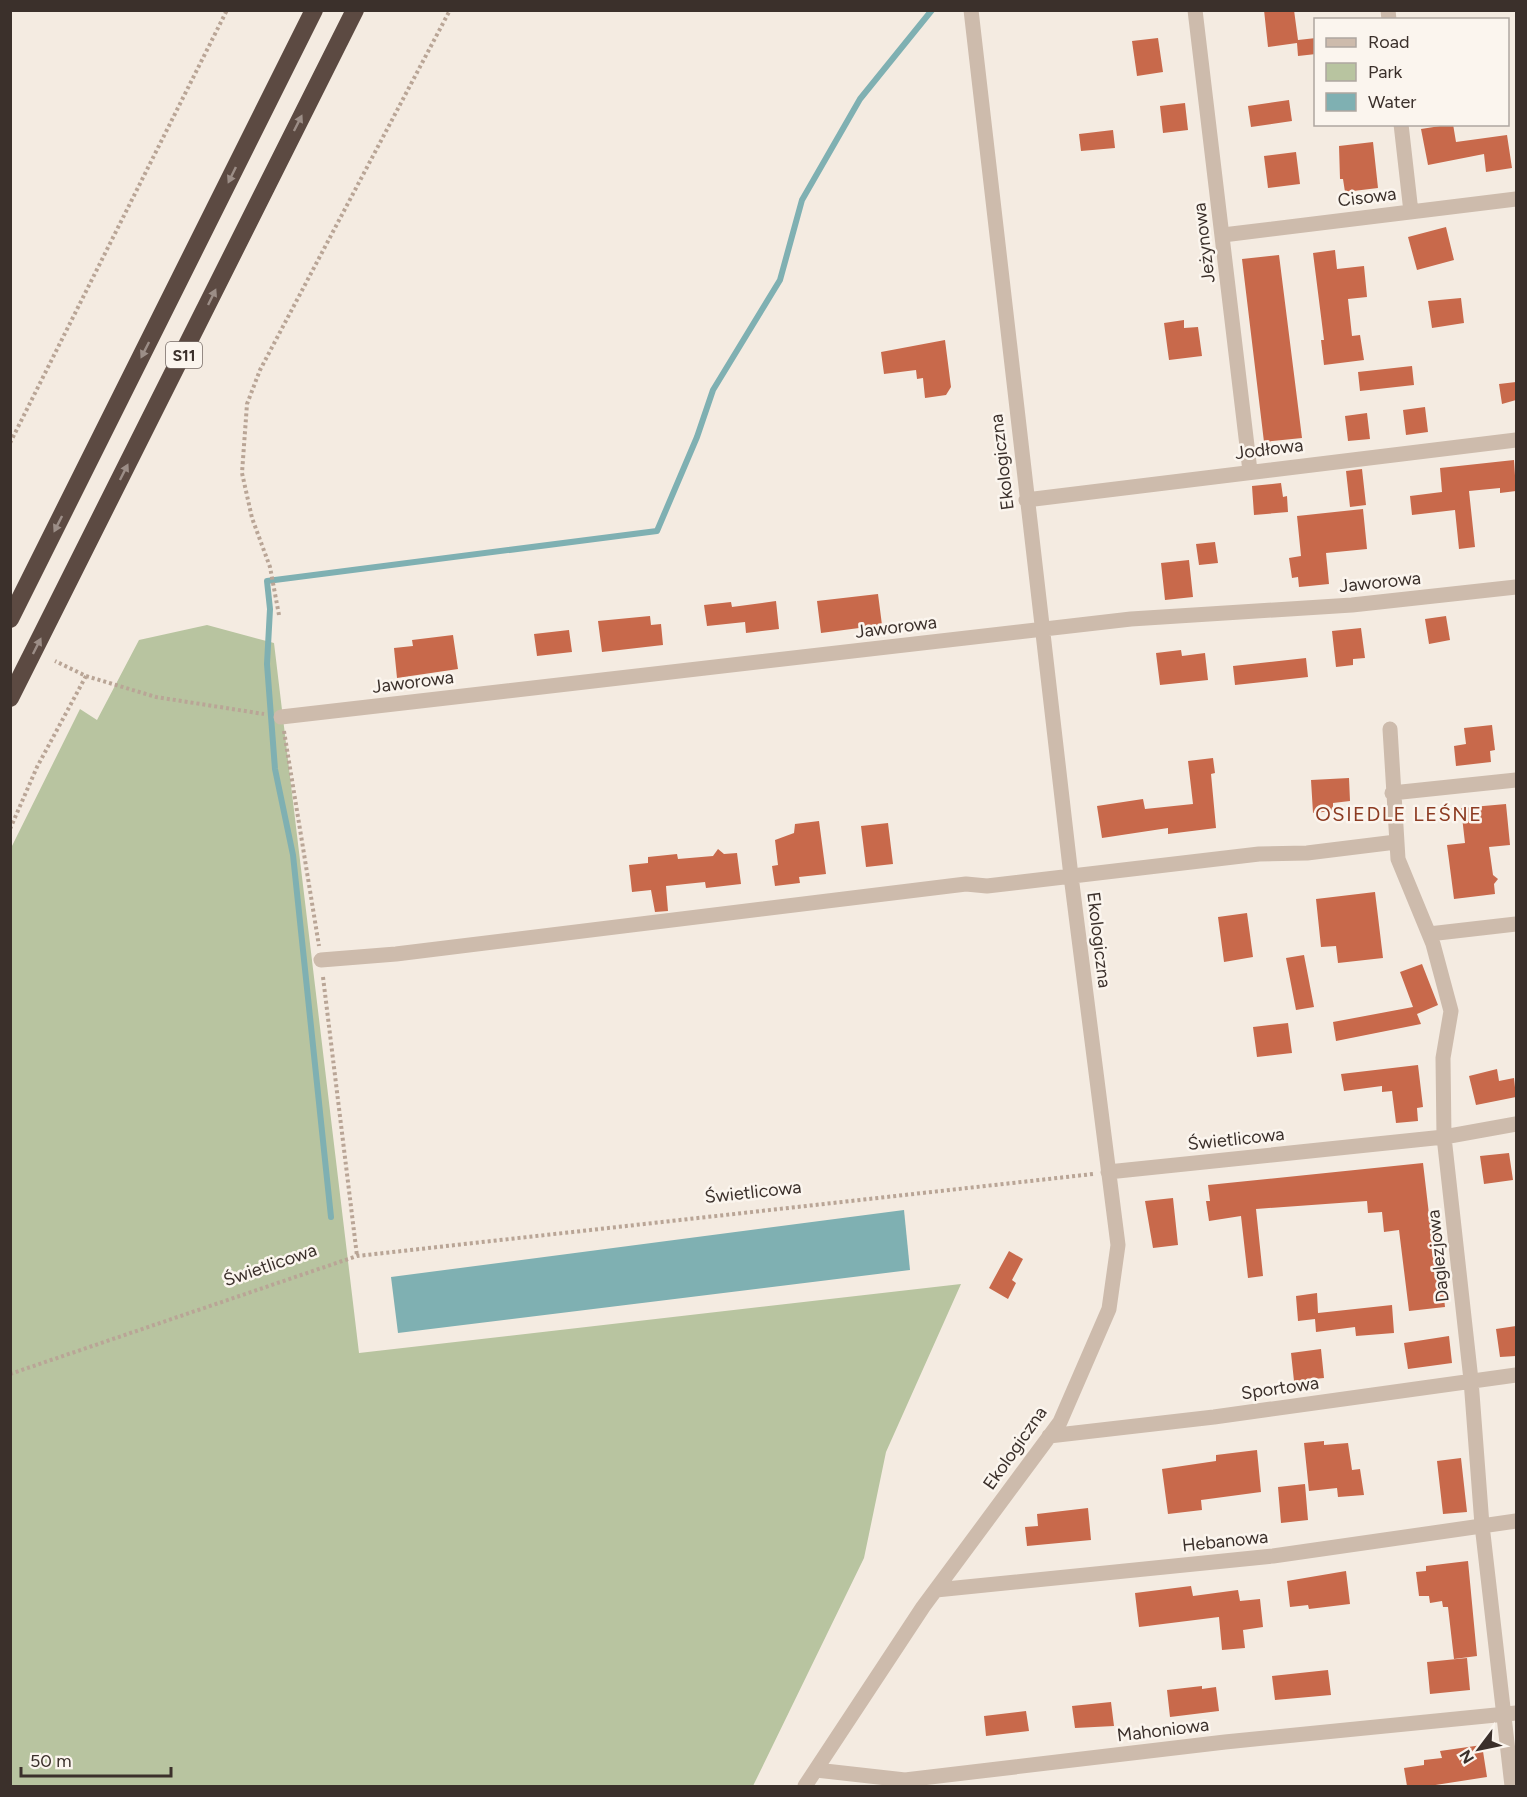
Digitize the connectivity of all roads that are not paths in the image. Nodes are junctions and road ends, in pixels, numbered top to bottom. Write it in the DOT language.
graph roads {
  1 [pos="314,10"];
  2 [pos="355,10"];
  3 [pos="971,10"];
  4 [pos="1195,10"];
  5 [pos="1401,126"];
  6 [pos="1516,199"];
  7 [pos="1411,212"];
  8 [pos="1223,235"];
  9 [pos="1516,440"];
  10 [pos="1250,471"];
  11 [pos="1026,500"];
  12 [pos="1516,587"];
  13 [pos="10,619"];
  14 [pos="1042,630"];
  15 [pos="10,698"];
  16 [pos="281,717"];
  17 [pos="1390,729"];
  18 [pos="1516,780"];
  19 [pos="1392,793"];
  20 [pos="1396,842"];
  21 [pos="1071,876"];
  22 [pos="1516,924"];
  23 [pos="1429,934"];
  24 [pos="321,960"];
  25 [pos="1516,1124"];
  26 [pos="1444,1137"];
  27 [pos="1108,1172"];
  28 [pos="1516,1375"];
  29 [pos="1471,1380"];
  30 [pos="1049,1436"];
  31 [pos="1516,1521"];
  32 [pos="1482,1525"];
  33 [pos="936,1590"];
  34 [pos="1510,1714"];
  35 [pos="816,1770"];
  36 [pos="805,1786"];
  37 [pos="1512,1786"];
  1 -- 13 [label="highway, S11, one-way"];
  15 -- 2 [label="highway, S11, one-way"];
  3 -- 11 [label="street, Ekologiczna"];
  4 -- 8 [label="street, Jeżynowa"];
  5 -- 7 [label="street"];
  6 -- 7 [label="street, Cisowa"];
  7 -- 8 [label="street, Cisowa"];
  8 -- 10 [label="street, Jeżynowa"];
  9 -- 10 [label="street, Jodłowa"];
  10 -- 11 [label="street, Jodłowa"];
  11 -- 14 [label="street, Ekologiczna"];
  12 -- 14 [label="street, Jaworowa"];
  14 -- 16 [label="street, Jaworowa"];
  14 -- 21 [label="street, Ekologiczna"];
  17 -- 19 [label="street, Daglezjowa"];
  18 -- 19 [label="street"];
  19 -- 20 [label="street, Daglezjowa"];
  20 -- 21 [label="street"];
  20 -- 23 [label="street, Daglezjowa"];
  21 -- 24 [label="street"];
  21 -- 27 [label="street, Ekologiczna"];
  22 -- 23 [label="street"];
  23 -- 26 [label="street, Daglezjowa"];
  25 -- 26 [label="street, Świetlicowa"];
  26 -- 27 [label="street, Świetlicowa"];
  26 -- 29 [label="street, Daglezjowa"];
  27 -- 30 [label="street, Ekologiczna"];
  28 -- 29 [label="street, Sportowa"];
  29 -- 30 [label="street, Sportowa"];
  29 -- 32 [label="street, Daglezjowa"];
  30 -- 33 [label="street, Ekologiczna"];
  31 -- 32 [label="street, Hebanowa"];
  32 -- 33 [label="street, Hebanowa"];
  32 -- 34 [label="street, Daglezjowa"];
  33 -- 35 [label="street, Ekologiczna"];
  34 -- 35 [label="street, Mahoniowa"];
  34 -- 37 [label="street, Daglezjowa"];
  35 -- 36 [label="street, Ekologiczna"];
}
